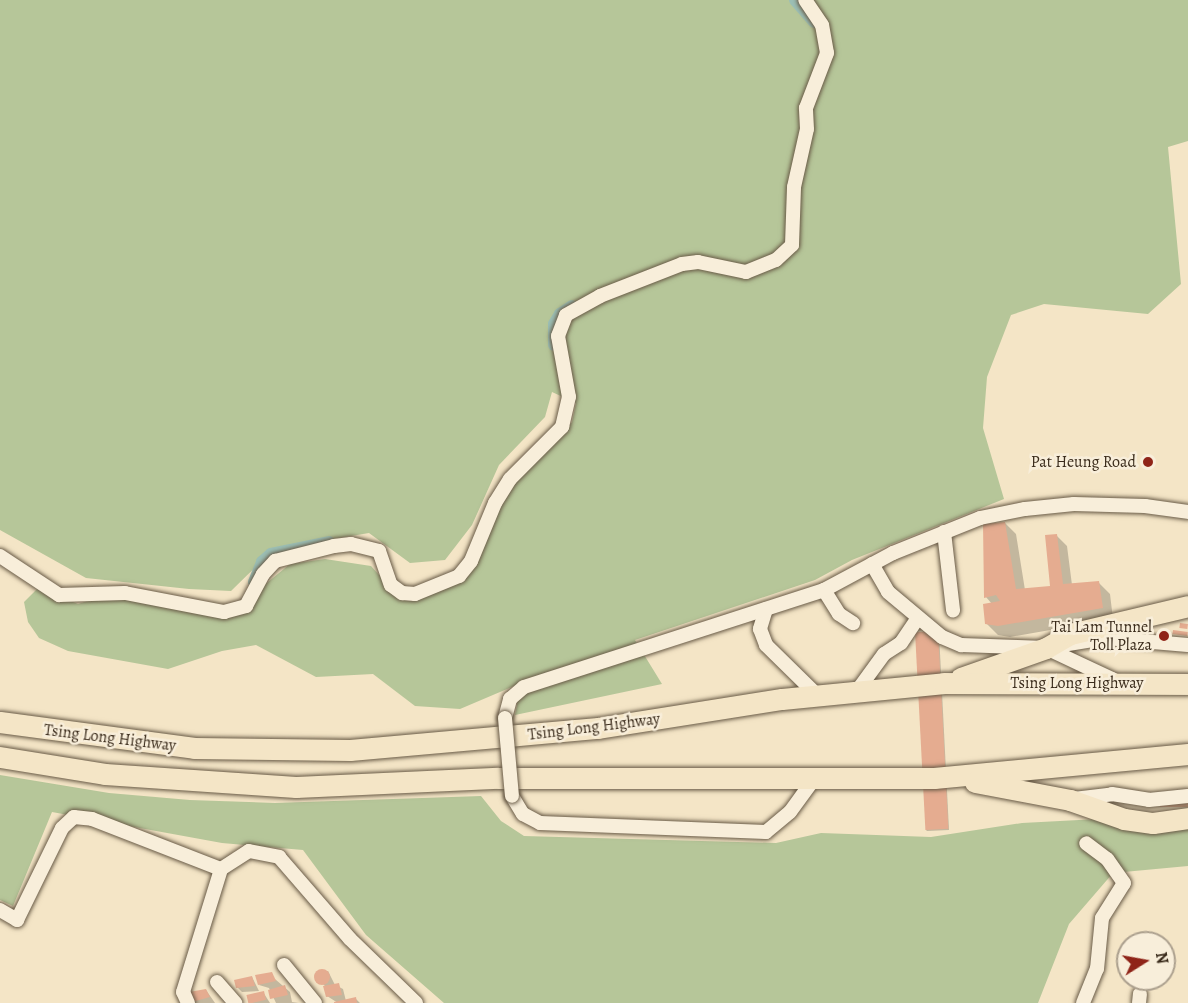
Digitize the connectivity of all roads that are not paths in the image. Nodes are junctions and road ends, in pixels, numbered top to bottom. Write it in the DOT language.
graph roads {
  1 [pos="805,0"];
  2 [pos="1188,512"];
  3 [pos="944,532"];
  4 [pos="0,556"];
  5 [pos="872,564"];
  6 [pos="824,590"];
  7 [pos="1188,606"];
  8 [pos="766,609"];
  9 [pos="953,610"];
  10 [pos="917,619"];
  11 [pos="853,622"];
  12 [pos="1188,645"];
  13 [pos="1046,648"];
  14 [pos="1119,682"];
  15 [pos="944,683"];
  16 [pos="1188,684"];
  17 [pos="857,691"];
  18 [pos="818,695"];
  19 [pos="0,722"];
  20 [pos="1188,754"];
  21 [pos="0,757"];
  22 [pos="951,777"];
  23 [pos="814,779"];
  24 [pos="1188,796"];
  25 [pos="1071,800"];
  26 [pos="1188,818"];
  27 [pos="1086,843"];
  28 [pos="221,869"];
  29 [pos="0,910"];
  30 [pos="284,964"];
  31 [pos="217,981"];
  32 [pos="185,997"];
  33 [pos="175,1003"];
  34 [pos="235,1003"];
  35 [pos="315,1003"];
  36 [pos="416,1003"];
  37 [pos="1083,1003"];
  1 -- 4 [label="street"];
  2 -- 3 [label="street"];
  3 -- 5 [label="street"];
  3 -- 9 [label="street"];
  5 -- 6 [label="street"];
  5 -- 10 [label="street"];
  6 -- 8 [label="street"];
  6 -- 11 [label="street"];
  7 -- 13 [label="highway"];
  8 -- 18 [label="street"];
  8 -- 23 [label="street, bridge"];
  10 -- 13 [label="street"];
  10 -- 17 [label="street"];
  12 -- 13 [label="street"];
  13 -- 14 [label="street"];
  13 -- 15 [label="highway"];
  14 -- 15 [label="highway, Tsing Long Highway"];
  14 -- 16 [label="highway, Tsing Long Highway"];
  15 -- 17 [label="highway, Tsing Long Highway"];
  17 -- 18 [label="highway, Tsing Long Highway"];
  18 -- 19 [label="highway, Tsing Long Highway"];
  20 -- 22 [label="highway"];
  21 -- 23 [label="highway"];
  22 -- 23 [label="highway"];
  22 -- 25 [label="highway"];
  24 -- 25 [label="street"];
  25 -- 26 [label="highway"];
  27 -- 37 [label="street"];
  28 -- 29 [label="street"];
  28 -- 32 [label="street"];
  28 -- 36 [label="street"];
  30 -- 35 [label="street"];
  31 -- 34 [label="street"];
  32 -- 33 [label="street"];
}
